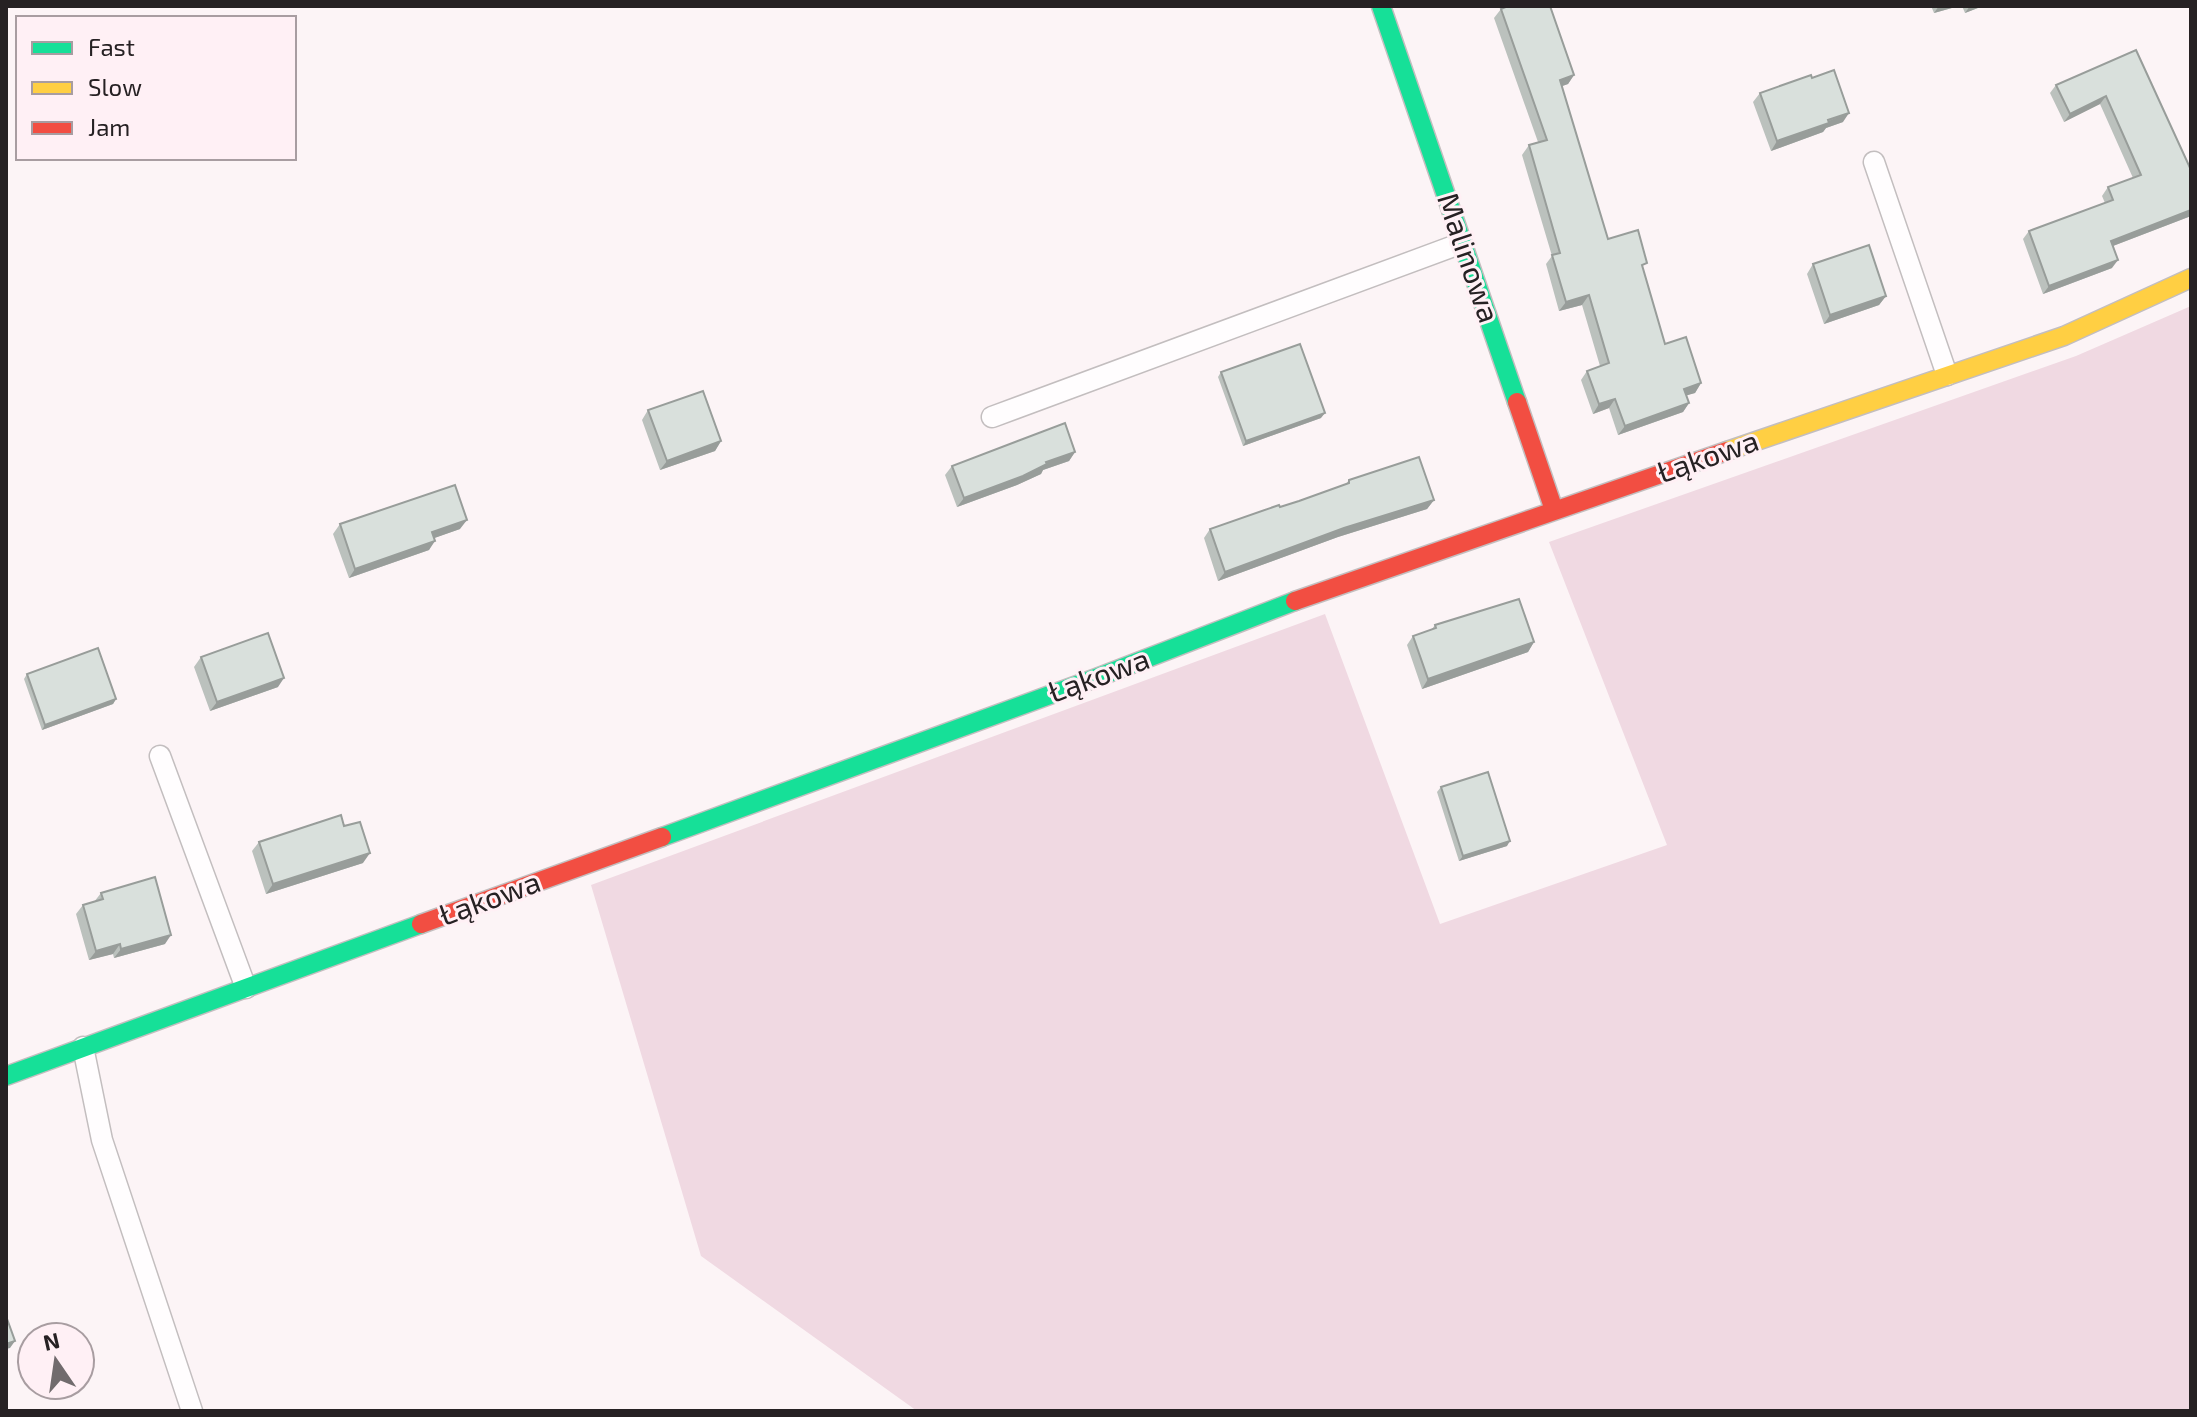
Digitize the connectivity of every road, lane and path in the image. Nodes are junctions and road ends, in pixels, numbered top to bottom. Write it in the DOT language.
graph roads {
  1 [pos="1381,6"];
  2 [pos="1874,162"];
  3 [pos="1462,243"];
  4 [pos="2191,278"];
  5 [pos="1947,375"];
  6 [pos="992,417"];
  7 [pos="1554,510"];
  8 [pos="160,756"];
  9 [pos="246,988"];
  10 [pos="83,1047"];
  11 [pos="6,1076"];
  12 [pos="192,1411"];
  1 -- 3 [label="street, Malinowa"];
  2 -- 5 [label="lane"];
  3 -- 6 [label="lane"];
  3 -- 7 [label="street, Malinowa"];
  4 -- 5 [label="street, Łąkowa"];
  5 -- 7 [label="street, Łąkowa"];
  7 -- 9 [label="street, Łąkowa"];
  8 -- 9 [label="lane"];
  9 -- 10 [label="street, Łąkowa"];
  10 -- 11 [label="street, Łąkowa"];
  10 -- 12 [label="lane"];
}
